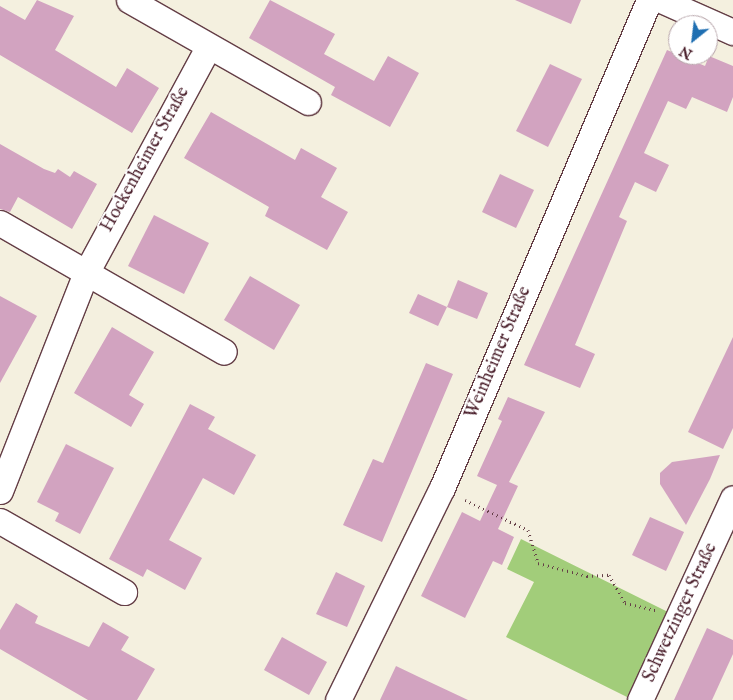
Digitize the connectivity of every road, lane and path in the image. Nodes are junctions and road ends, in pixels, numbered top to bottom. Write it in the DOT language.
graph roads {
  1 [pos="129,0"];
  2 [pos="649,0"];
  3 [pos="661,0"];
  4 [pos="733,32"];
  5 [pos="208,47"];
  6 [pos="308,102"];
  7 [pos="0,223"];
  8 [pos="86,273"];
  9 [pos="224,352"];
  10 [pos="442,488"];
  11 [pos="0,492"];
  12 [pos="733,498"];
  13 [pos="0,520"];
  14 [pos="124,592"];
  15 [pos="681,616"];
  16 [pos="338,700"];
  17 [pos="640,700"];
  1 -- 5 [label="street"];
  2 -- 10 [label="street, Weinheimer Straße"];
  3 -- 4 [label="street"];
  5 -- 6 [label="street"];
  5 -- 8 [label="street, Hockenheimer Straße"];
  7 -- 8 [label="street"];
  8 -- 9 [label="street"];
  8 -- 11 [label="street, Hockenheimer Straße"];
  10 -- 15 [label="path"];
  10 -- 16 [label="street, Weinheimer Straße"];
  12 -- 15 [label="street, Schwetzinger Straße"];
  13 -- 14 [label="street"];
  15 -- 17 [label="street, Schwetzinger Straße"];
}
